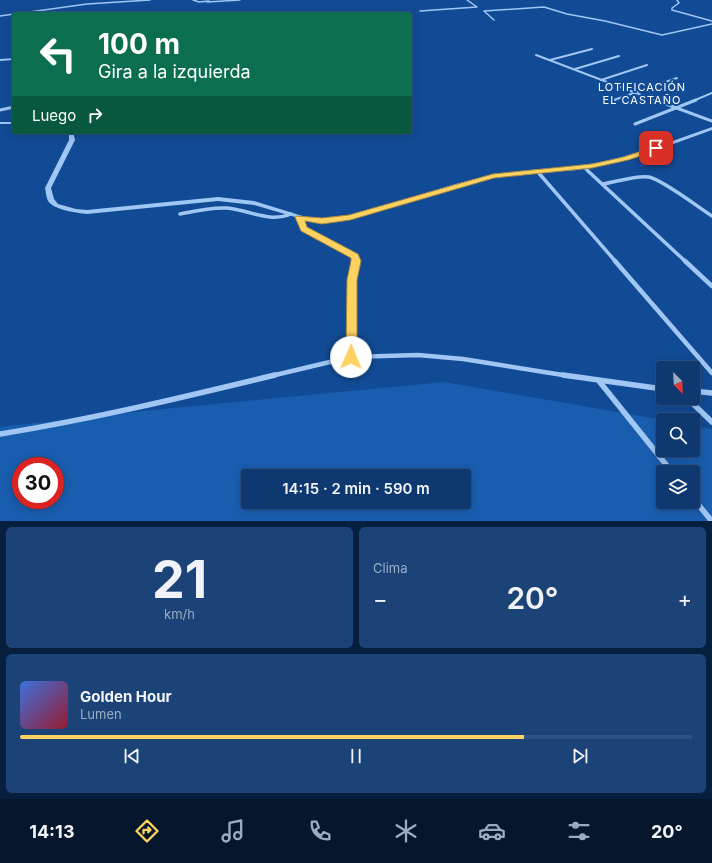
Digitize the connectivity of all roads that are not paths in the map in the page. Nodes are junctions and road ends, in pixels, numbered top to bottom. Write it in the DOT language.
graph roads {
  1 [pos="150,0"];
  2 [pos="193,0"];
  3 [pos="213,0"];
  4 [pos="240,0"];
  5 [pos="467,0"];
  6 [pos="677,0"];
  7 [pos="207,2"];
  8 [pos="420,11"];
  9 [pos="29,12"];
  10 [pos="12,14"];
  11 [pos="0,16"];
  12 [pos="494,20"];
  13 [pos="712,23"];
  14 [pos="592,49"];
  15 [pos="536,55"];
  16 [pos="619,56"];
  17 [pos="12,59"];
  18 [pos="0,60"];
  19 [pos="550,60"];
  20 [pos="647,65"];
  21 [pos="574,70"];
  22 [pos="677,78"];
  23 [pos="601,80"];
  24 [pos="635,93"];
  25 [pos="712,93"];
  26 [pos="607,102"];
  27 [pos="12,107"];
  28 [pos="674,107"];
  29 [pos="0,110"];
  30 [pos="712,121"];
  31 [pos="0,123"];
  32 [pos="12,123"];
  33 [pos="635,124"];
  34 [pos="712,128"];
  35 [pos="71,134"];
  36 [pos="584,167"];
  37 [pos="537,171"];
  38 [pos="603,184"];
  39 [pos="180,214"];
  40 [pos="290,214"];
  41 [pos="712,216"];
  42 [pos="300,217"];
  43 [pos="712,286"];
  44 [pos="351,357"];
  45 [pos="712,373"];
  46 [pos="599,381"];
  47 [pos="656,388"];
  48 [pos="700,392"];
  49 [pos="712,393"];
  50 [pos="694,405"];
  51 [pos="712,422"];
  52 [pos="0,434"];
  53 [pos="666,465"];
  54 [pos="700,507"];
  55 [pos="710,519"];
  1 -- 9 [label="street"];
  2 -- 7 [label="street"];
  3 -- 7 [label="street"];
  4 -- 7 [label="street"];
  5 -- 8 [label="street"];
  6 -- 13 [label="street"];
  10 -- 11 [label="street"];
  12 -- 13 [label="street"];
  14 -- 19 [label="street"];
  15 -- 19 [label="street"];
  16 -- 21 [label="street"];
  17 -- 18 [label="street"];
  19 -- 21 [label="street"];
  20 -- 23 [label="street"];
  21 -- 23 [label="street"];
  22 -- 24 [label="street"];
  23 -- 24 [label="street"];
  24 -- 26 [label="street"];
  24 -- 28 [label="street"];
  25 -- 28 [label="street"];
  27 -- 29 [label="street"];
  28 -- 30 [label="street"];
  28 -- 33 [label="street"];
  31 -- 32 [label="street"];
  34 -- 36 [label="street"];
  35 -- 40 [label="street"];
  36 -- 37 [label="street"];
  36 -- 38 [label="street"];
  37 -- 42 [label="street"];
  37 -- 45 [label="street"];
  38 -- 41 [label="street"];
  38 -- 43 [label="street"];
  39 -- 40 [label="street"];
  40 -- 42 [label="street"];
  42 -- 44 [label="street"];
  44 -- 46 [label="street"];
  44 -- 52 [label="street"];
  46 -- 47 [label="street"];
  46 -- 53 [label="street"];
  48 -- 49 [label="street"];
  50 -- 51 [label="street"];
  54 -- 55 [label="street"];
}
